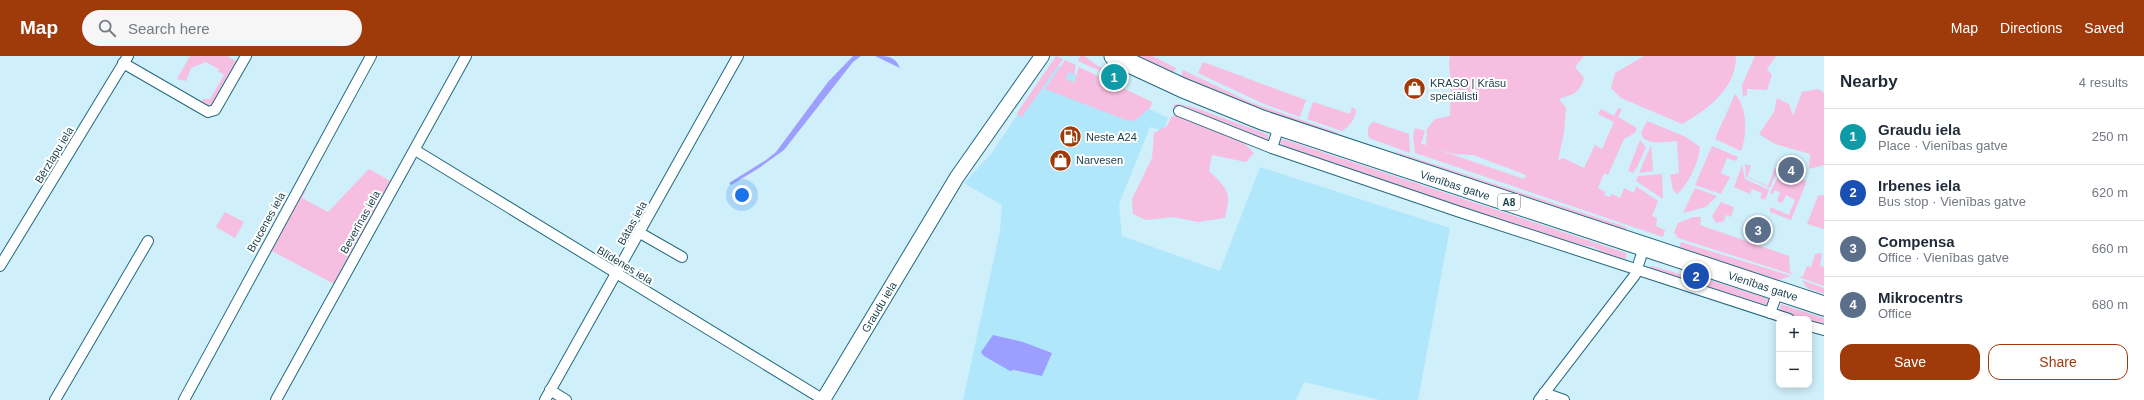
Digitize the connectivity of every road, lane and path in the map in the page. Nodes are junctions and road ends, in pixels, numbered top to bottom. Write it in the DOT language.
graph roads {
  1 [pos="246,56"];
  2 [pos="371,56"];
  3 [pos="466,56"];
  4 [pos="738,56"];
  5 [pos="1042,56"];
  6 [pos="1114,56"];
  7 [pos="126,60"];
  8 [pos="1179,111"];
  9 [pos="1279,126"];
  10 [pos="1272,148"];
  11 [pos="415,150"];
  12 [pos="640,233"];
  13 [pos="148,241"];
  14 [pos="1644,247"];
  15 [pos="682,257"];
  16 [pos="0,266"];
  17 [pos="1637,269"];
  18 [pos="616,274"];
  19 [pos="1778,291"];
  20 [pos="1824,306"];
  21 [pos="1770,313"];
  22 [pos="1780,316"];
  23 [pos="1812,327"];
  24 [pos="1824,330"];
  25 [pos="550,390"];
  26 [pos="1541,397"];
  27 [pos="55,400"];
  28 [pos="184,400"];
  29 [pos="276,400"];
  30 [pos="545,400"];
  31 [pos="566,400"];
  32 [pos="823,400"];
  33 [pos="1564,400"];
  1 -- 7 [label="street"];
  2 -- 28 [label="street, Brucenes iela"];
  3 -- 11 [label="street, Beverīnas iela"];
  4 -- 12 [label="street, Bātas iela"];
  5 -- 32 [label="main road, Graudu iela"];
  6 -- 9 [label="highway, Vienības gatve / A8"];
  7 -- 16 [label="street, Bērzlapu iela"];
  8 -- 10 [label="street"];
  9 -- 10 [label="street"];
  9 -- 14 [label="highway, Vienības gatve / A8"];
  10 -- 17 [label="street"];
  11 -- 18 [label="street, Blīdenes iela"];
  11 -- 29 [label="street, Beverīnas iela"];
  12 -- 15 [label="street"];
  12 -- 18 [label="street, Bātas iela"];
  13 -- 27 [label="street"];
  14 -- 17 [label="street"];
  14 -- 19 [label="highway, Vienības gatve / A8"];
  17 -- 21 [label="street"];
  17 -- 26 [label="street"];
  18 -- 25 [label="street, Bātas iela"];
  18 -- 32 [label="street, Blīdenes iela"];
  19 -- 20 [label="highway, Vienības gatve / A8"];
  19 -- 21 [label="street"];
  21 -- 22 [label="street"];
  23 -- 24 [label="street"];
  25 -- 30 [label="street, Bātas iela"];
  25 -- 31 [label="street"];
  26 -- 33 [label="street"];
}
